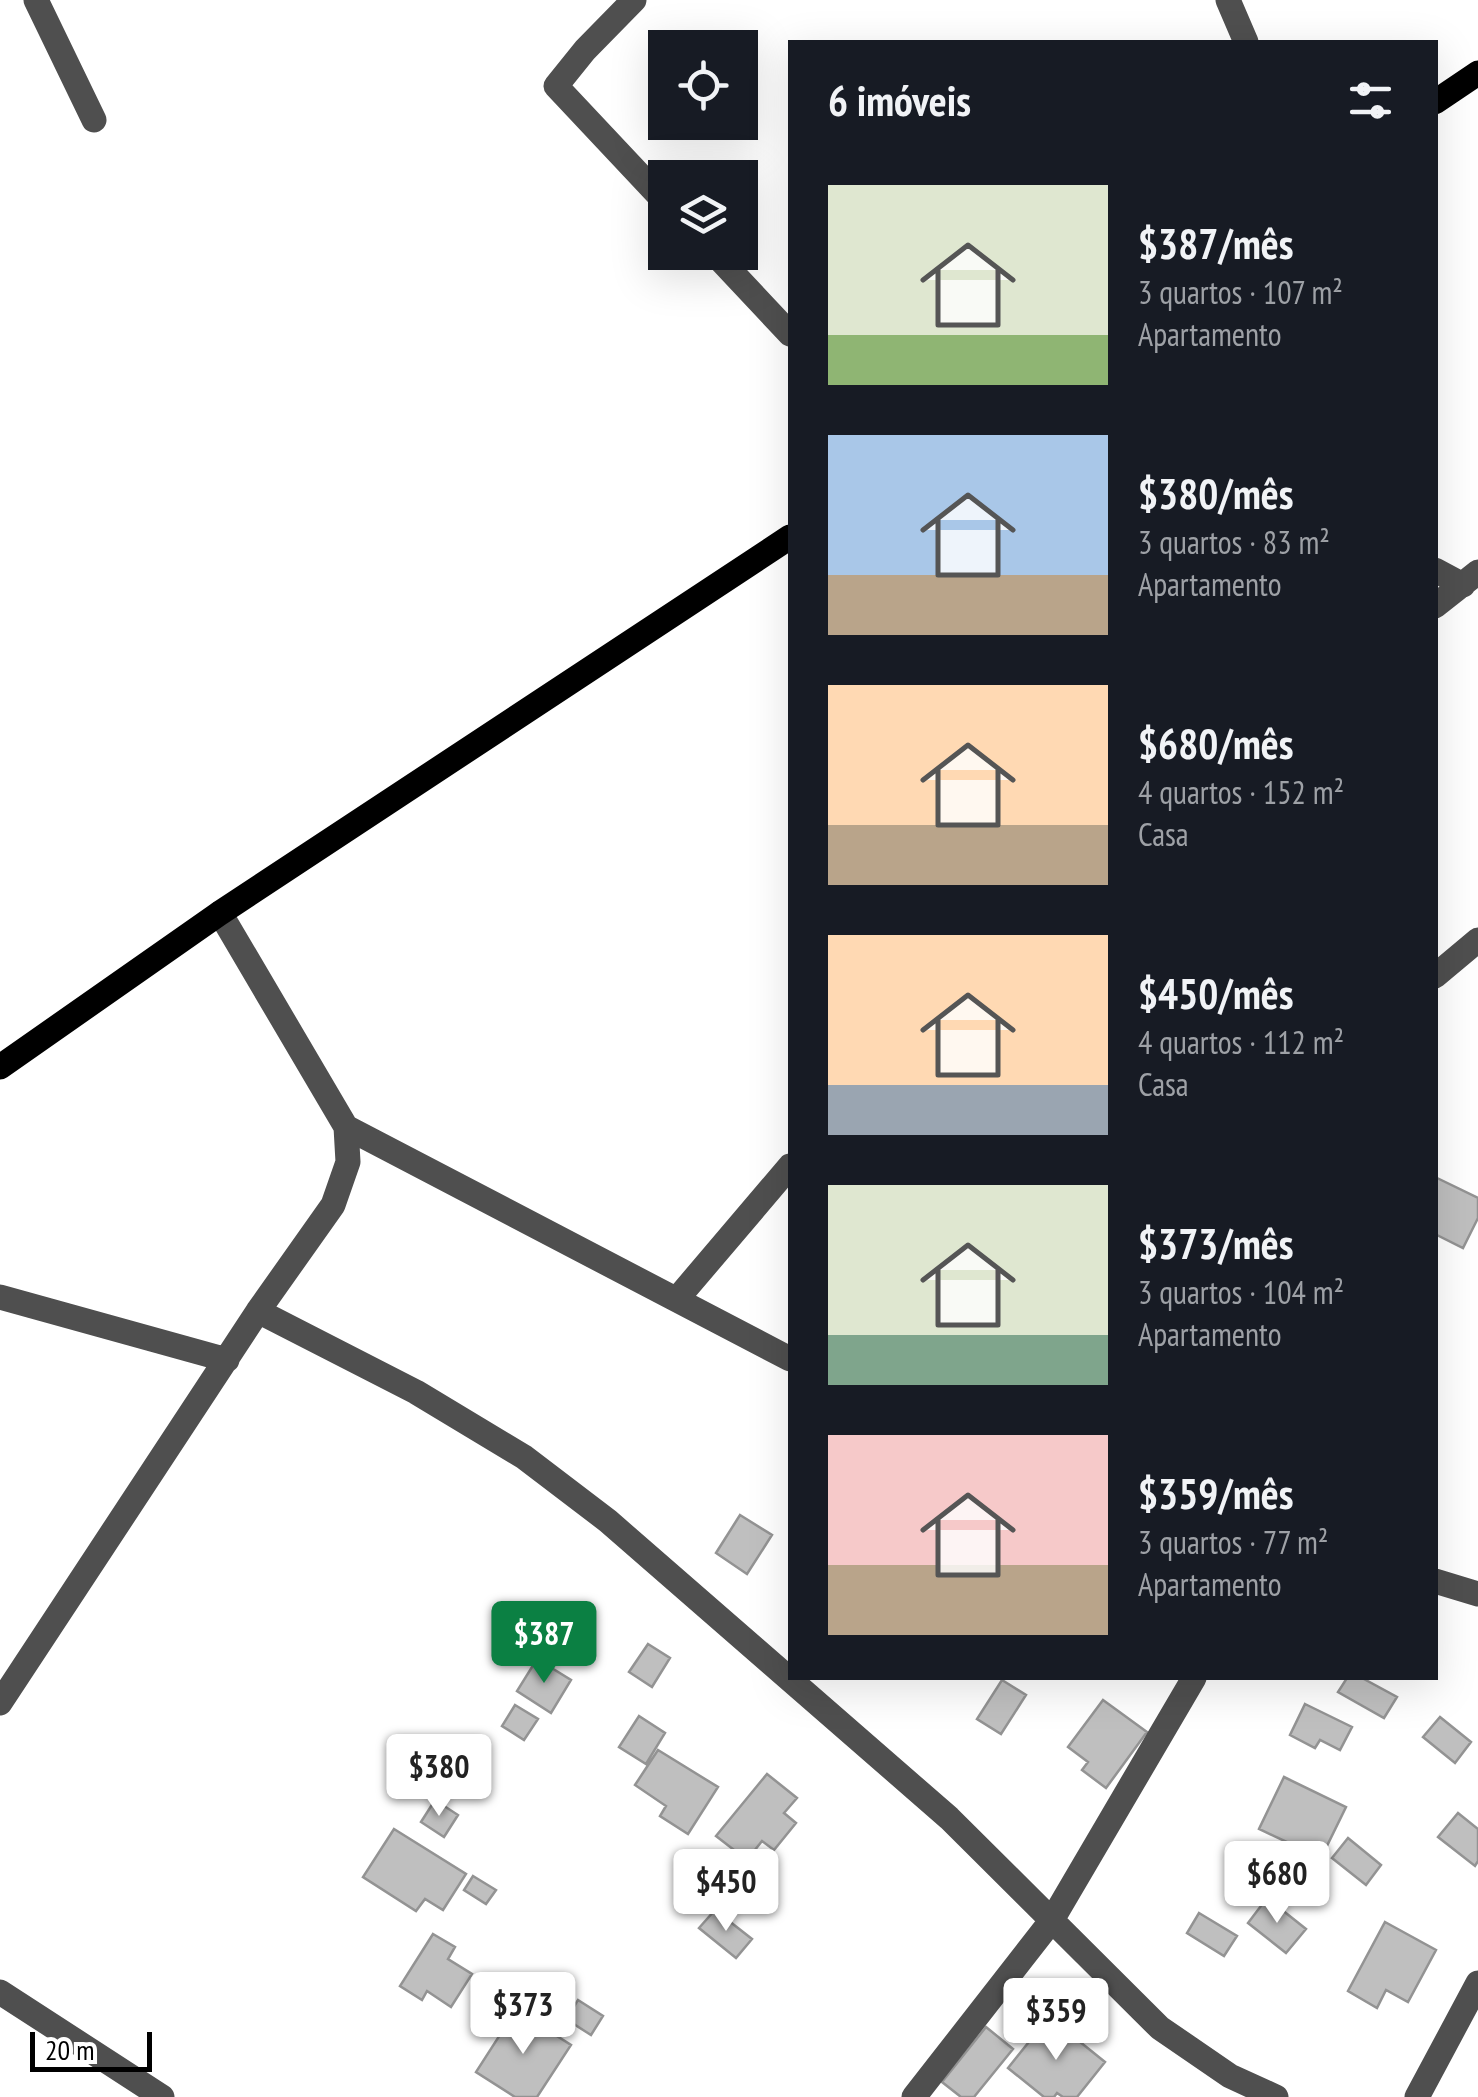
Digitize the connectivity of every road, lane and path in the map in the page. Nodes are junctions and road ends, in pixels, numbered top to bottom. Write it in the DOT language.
graph roads {
  1 [pos="36,0"];
  2 [pos="634,0"];
  3 [pos="1228,0"];
  4 [pos="1245,40"];
  5 [pos="1478,72"];
  6 [pos="1438,100"];
  7 [pos="94,120"];
  8 [pos="648,184"];
  9 [pos="730,270"];
  10 [pos="788,332"];
  11 [pos="788,539"];
  12 [pos="1438,571"];
  13 [pos="1470,578"];
  14 [pos="1438,604"];
  15 [pos="220,913"];
  16 [pos="1478,940"];
  17 [pos="1438,973"];
  18 [pos="0,1068"];
  19 [pos="346,1127"];
  20 [pos="788,1168"];
  21 [pos="0,1297"];
  22 [pos="676,1299"];
  23 [pos="258,1311"];
  24 [pos="788,1358"];
  25 [pos="226,1360"];
  26 [pos="1438,1583"];
  27 [pos="1478,1594"];
  28 [pos="788,1677"];
  29 [pos="791,1680"];
  30 [pos="1193,1680"];
  31 [pos="0,1703"];
  32 [pos="1052,1920"];
  33 [pos="1478,1984"];
  34 [pos="0,1992"];
  35 [pos="162,2097"];
  36 [pos="914,2097"];
  37 [pos="1276,2097"];
  38 [pos="1416,2097"];
  1 -- 7 [label="street"];
  2 -- 8 [label="street"];
  3 -- 4 [label="street"];
  5 -- 6 [label="main road"];
  9 -- 10 [label="street"];
  11 -- 15 [label="main road"];
  12 -- 13 [label="street"];
  13 -- 14 [label="street"];
  15 -- 18 [label="main road"];
  15 -- 19 [label="street"];
  16 -- 17 [label="street"];
  19 -- 22 [label="street"];
  19 -- 23 [label="street"];
  20 -- 22 [label="street"];
  21 -- 25 [label="street"];
  22 -- 24 [label="street"];
  23 -- 25 [label="street"];
  23 -- 28 [label="street"];
  25 -- 31 [label="street"];
  26 -- 27 [label="street"];
  29 -- 32 [label="street"];
  30 -- 32 [label="street"];
  32 -- 36 [label="street"];
  32 -- 37 [label="street"];
  33 -- 38 [label="street"];
  34 -- 35 [label="street"];
}
